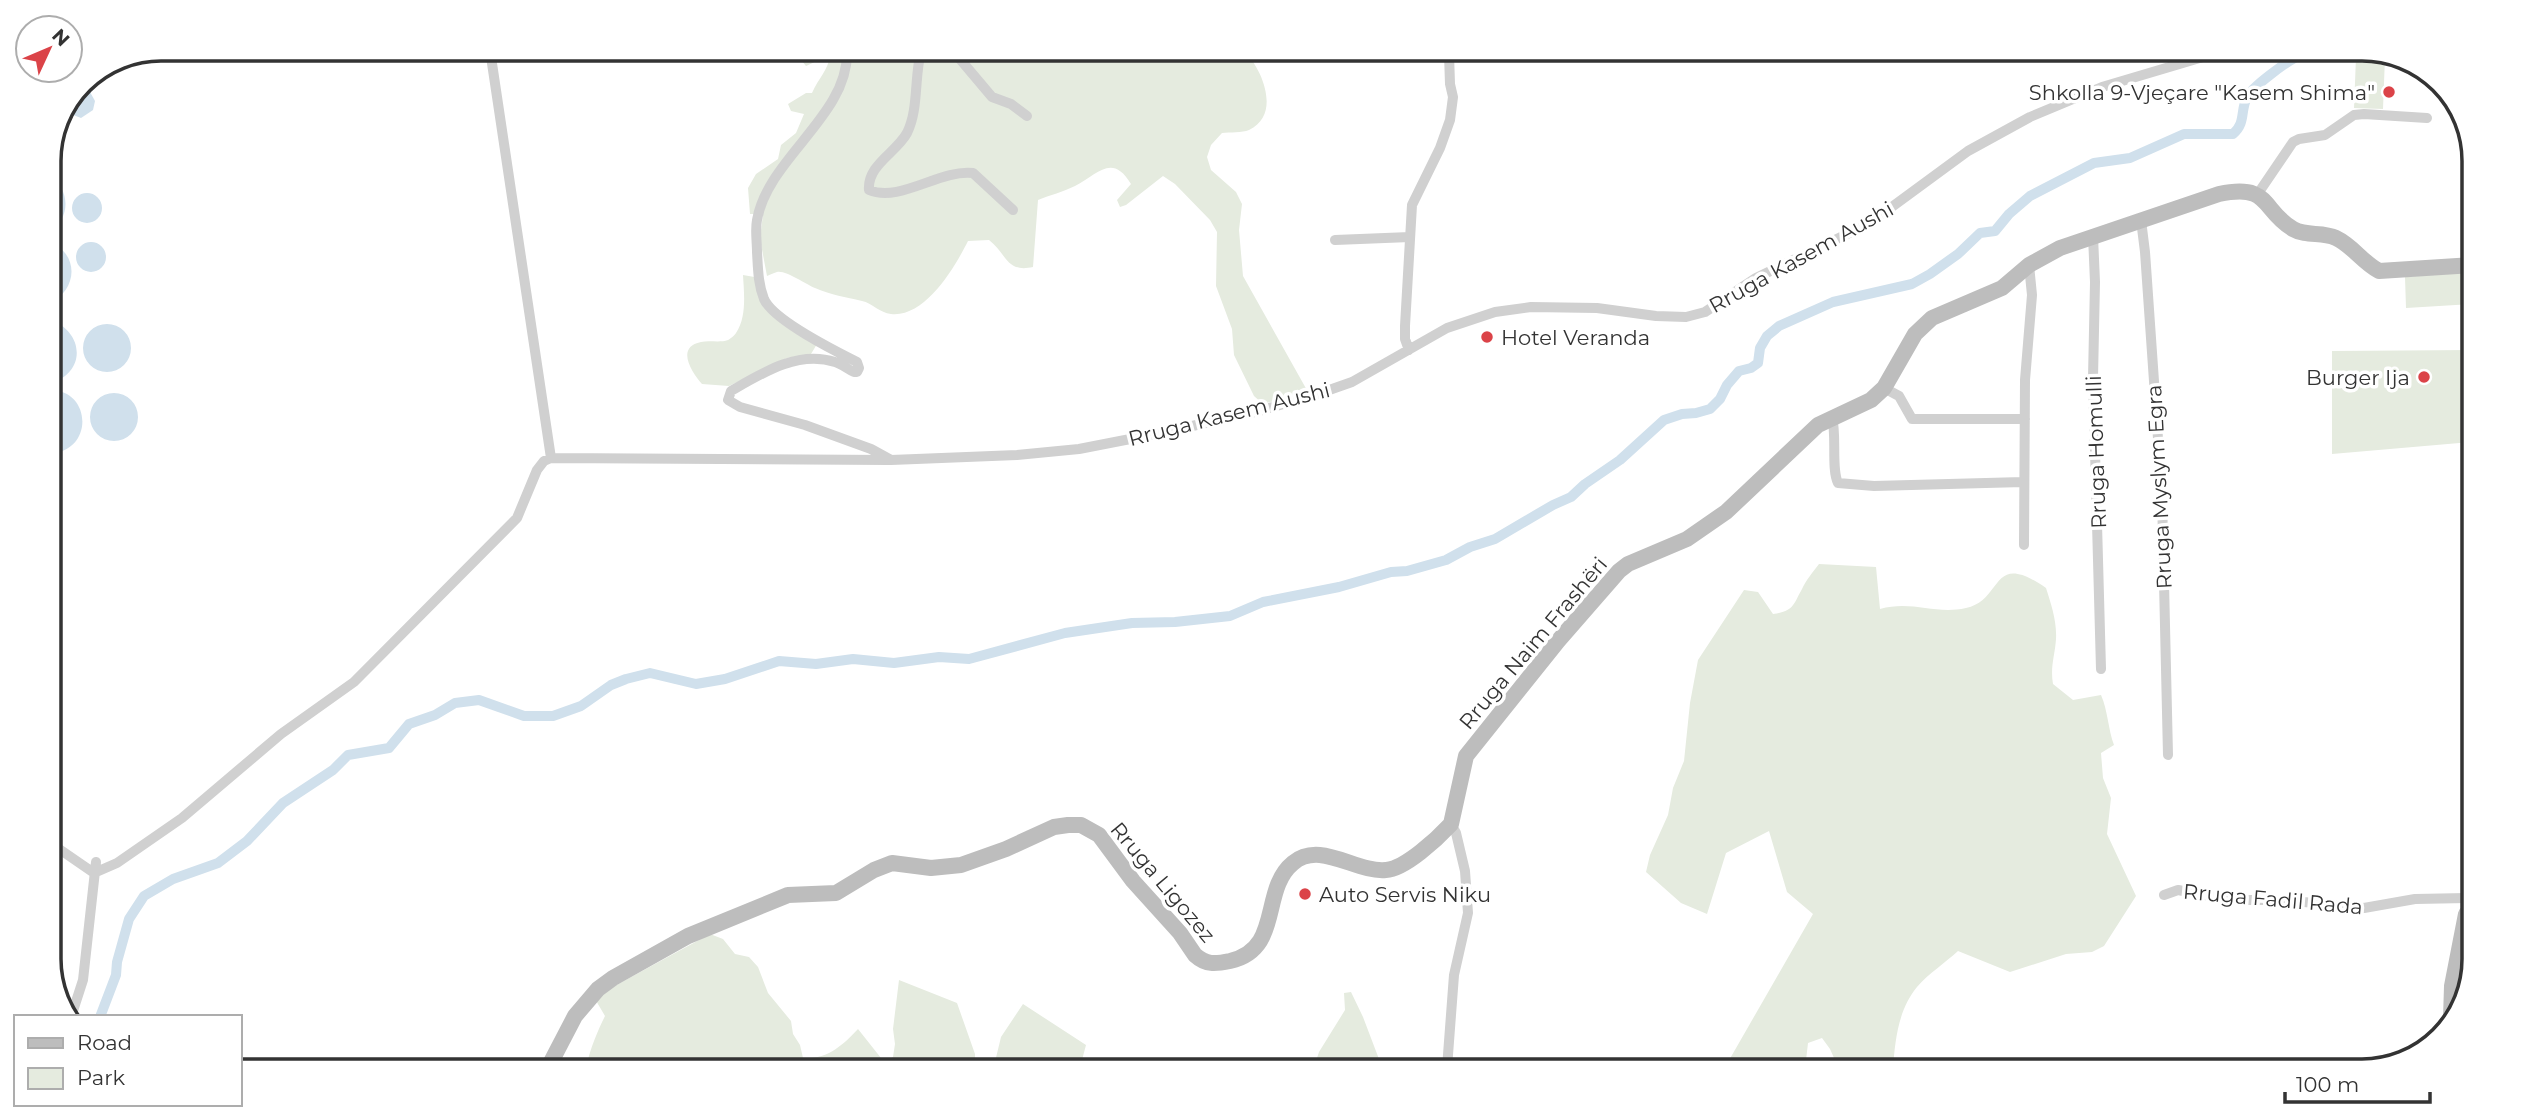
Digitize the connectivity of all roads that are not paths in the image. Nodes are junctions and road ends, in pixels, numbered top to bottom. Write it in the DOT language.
graph roads {
  1 [pos="492,61"];
  2 [pos="846,61"];
  3 [pos="920,61"];
  4 [pos="962,61"];
  5 [pos="1450,61"];
  6 [pos="2190,61"];
  7 [pos="1027,116"];
  8 [pos="2427,118"];
  9 [pos="2257,195"];
  10 [pos="1013,210"];
  11 [pos="2141,220"];
  12 [pos="2093,236"];
  13 [pos="1410,237"];
  14 [pos="1335,240"];
  15 [pos="2029,265"];
  16 [pos="2462,266"];
  17 [pos="1409,351"];
  18 [pos="1884,388"];
  19 [pos="1832,417"];
  20 [pos="2025,419"];
  21 [pos="551,458"];
  22 [pos="891,460"];
  23 [pos="2023,482"];
  24 [pos="2024,545"];
  25 [pos="2101,668"];
  26 [pos="2168,755"];
  27 [pos="1451,824"];
  28 [pos="61,849"];
  29 [pos="95,868"];
  30 [pos="2164,895"];
  31 [pos="2462,898"];
  32 [pos="2462,935"];
  33 [pos="2452,1002"];
  34 [pos="74,1007"];
  35 [pos="553,1059"];
  36 [pos="1448,1059"];
  1 -- 21 [label="street"];
  2 -- 22 [label="street, Rruga Kasem Aushi"];
  3 -- 10 [label="street"];
  4 -- 7 [label="street"];
  5 -- 13 [label="street"];
  6 -- 17 [label="street, Rruga Kasem Aushi"];
  8 -- 9 [label="street"];
  9 -- 11 [label="street, Rruga Naim Frashëri"];
  9 -- 16 [label="street"];
  11 -- 12 [label="street, Rruga Naim Frashëri"];
  11 -- 26 [label="street, Rruga Myslym Egra"];
  12 -- 15 [label="street, Rruga Naim Frashëri"];
  12 -- 25 [label="street, Rruga Homulli"];
  13 -- 14 [label="street"];
  13 -- 17 [label="street"];
  15 -- 18 [label="street, Rruga Naim Frashëri"];
  15 -- 20 [label="street"];
  17 -- 22 [label="street, Rruga Kasem Aushi"];
  18 -- 19 [label="street, Rruga Naim Frashëri"];
  18 -- 20 [label="street"];
  19 -- 23 [label="street"];
  19 -- 27 [label="street, Rruga Naim Frashëri"];
  20 -- 23 [label="street"];
  21 -- 22 [label="street"];
  21 -- 29 [label="street"];
  23 -- 24 [label="street"];
  27 -- 35 [label="street, Rruga Ligozez"];
  27 -- 36 [label="street"];
  28 -- 29 [label="street"];
  29 -- 34 [label="street"];
  30 -- 31 [label="street, Rruga Fadil Rada"];
  32 -- 33 [label="street"];
}
